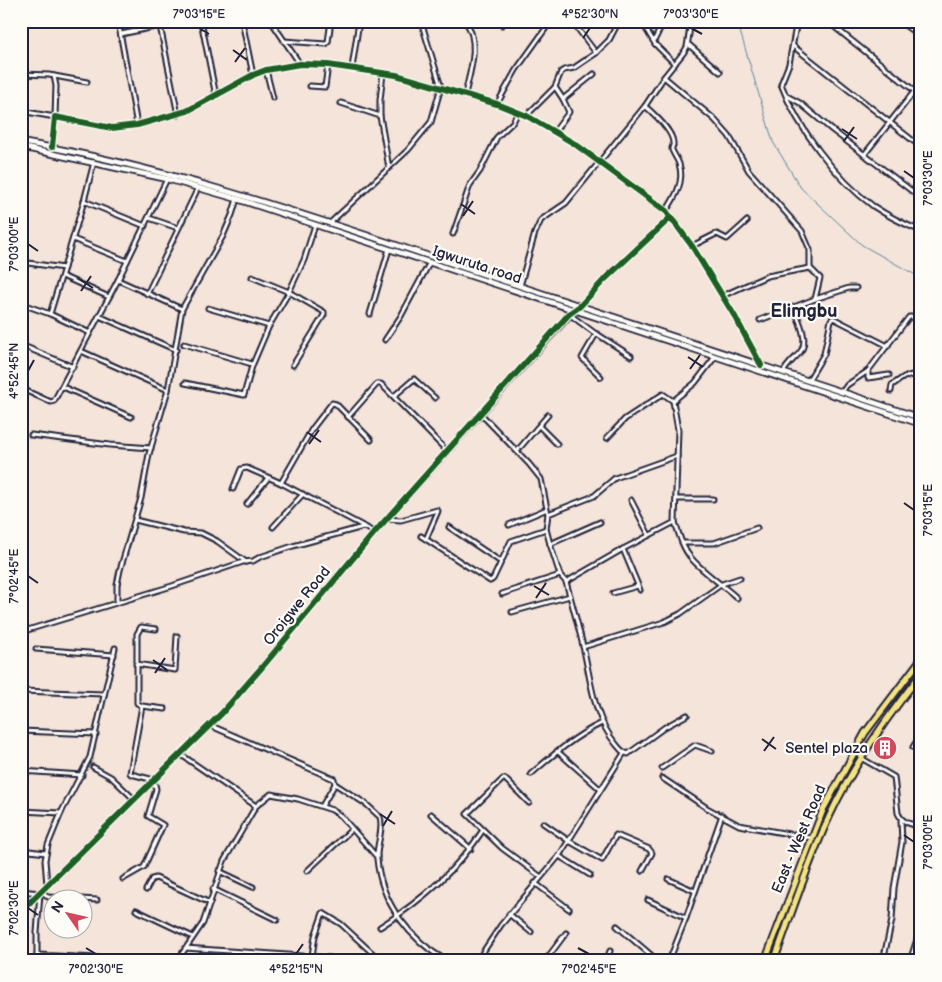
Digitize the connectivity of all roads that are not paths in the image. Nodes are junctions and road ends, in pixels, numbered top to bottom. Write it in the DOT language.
graph roads {
  1 [pos="22,21"];
  2 [pos="118,21"];
  3 [pos="159,21"];
  4 [pos="184,21"];
  5 [pos="201,21"];
  6 [pos="242,21"];
  7 [pos="272,21"];
  8 [pos="359,21"];
  9 [pos="422,21"];
  10 [pos="544,21"];
  11 [pos="551,21"];
  12 [pos="572,21"];
  13 [pos="619,21"];
  14 [pos="664,21"];
  15 [pos="691,21"];
  16 [pos="797,21"];
  17 [pos="827,21"];
  18 [pos="899,21"];
  19 [pos="466,22"];
  20 [pos="548,25"];
  21 [pos="21,26"];
  22 [pos="160,26"];
  23 [pos="330,28"];
  24 [pos="646,29"];
  25 [pos="121,34"];
  26 [pos="921,37"];
  27 [pos="284,41"];
  28 [pos="654,42"];
  29 [pos="688,43"];
  30 [pos="793,46"];
  31 [pos="596,53"];
  32 [pos="300,64"];
  33 [pos="675,64"];
  34 [pos="328,65"];
  35 [pos="352,68"];
  36 [pos="266,70"];
  37 [pos="720,72"];
  38 [pos="383,73"];
  39 [pos="21,74"];
  40 [pos="594,74"];
  41 [pos="253,75"];
  42 [pos="54,76"];
  43 [pos="664,77"];
  44 [pos="87,82"];
  45 [pos="921,84"];
  46 [pos="310,86"];
  47 [pos="441,87"];
  48 [pos="555,87"];
  49 [pos="914,91"];
  50 [pos="465,94"];
  51 [pos="216,96"];
  52 [pos="787,96"];
  53 [pos="921,96"];
  54 [pos="273,98"];
  55 [pos="563,99"];
  56 [pos="797,101"];
  57 [pos="341,103"];
  58 [pos="497,104"];
  59 [pos="645,106"];
  60 [pos="792,106"];
  61 [pos="21,112"];
  62 [pos="518,112"];
  63 [pos="178,115"];
  64 [pos="380,116"];
  65 [pos="527,116"];
  66 [pos="54,117"];
  67 [pos="890,123"];
  68 [pos="137,125"];
  69 [pos="555,131"];
  70 [pos="21,142"];
  71 [pos="921,147"];
  72 [pos="21,148"];
  73 [pos="52,148"];
  74 [pos="864,156"];
  75 [pos="94,162"];
  76 [pos="600,162"];
  77 [pos="389,168"];
  78 [pos="167,179"];
  79 [pos="198,188"];
  80 [pos="921,198"];
  81 [pos="237,199"];
  82 [pos="84,201"];
  83 [pos="269,203"];
  84 [pos="265,208"];
  85 [pos="666,211"];
  86 [pos="149,218"];
  87 [pos="671,218"];
  88 [pos="748,221"];
  89 [pos="330,223"];
  90 [pos="315,224"];
  91 [pos="145,226"];
  92 [pos="178,228"];
  93 [pos="921,231"];
  94 [pos="453,234"];
  95 [pos="73,239"];
  96 [pos="692,246"];
  97 [pos="389,248"];
  98 [pos="127,261"];
  99 [pos="21,262"];
  100 [pos="430,262"];
  101 [pos="64,268"];
  102 [pos="810,268"];
  103 [pos="62,276"];
  104 [pos="252,278"];
  105 [pos="118,280"];
  106 [pos="520,286"];
  107 [pos="856,288"];
  108 [pos="289,292"];
  109 [pos="147,294"];
  110 [pos="722,296"];
  111 [pos="109,297"];
  112 [pos="815,299"];
  113 [pos="24,306"];
  114 [pos="580,306"];
  115 [pos="794,307"];
  116 [pos="208,308"];
  117 [pos="182,310"];
  118 [pos="574,310"];
  119 [pos="50,314"];
  120 [pos="370,314"];
  121 [pos="569,314"];
  122 [pos="99,316"];
  123 [pos="760,320"];
  124 [pos="921,322"];
  125 [pos="269,326"];
  126 [pos="90,333"];
  127 [pos="596,334"];
  128 [pos="386,340"];
  129 [pos="184,344"];
  130 [pos="21,346"];
  131 [pos="888,346"];
  132 [pos="176,350"];
  133 [pos="81,351"];
  134 [pos="631,356"];
  135 [pos="715,356"];
  136 [pos="252,364"];
  137 [pos="293,365"];
  138 [pos="761,365"];
  139 [pos="73,367"];
  140 [pos="868,371"];
  141 [pos="783,373"];
  142 [pos="921,373"];
  143 [pos="888,375"];
  144 [pos="602,377"];
  145 [pos="808,381"];
  146 [pos="186,383"];
  147 [pos="63,387"];
  148 [pos="22,389"];
  149 [pos="168,390"];
  150 [pos="890,391"];
  151 [pos="842,392"];
  152 [pos="394,396"];
  153 [pos="435,398"];
  154 [pos="673,402"];
  155 [pos="481,414"];
  156 [pos="548,415"];
  157 [pos="131,417"];
  158 [pos="348,417"];
  159 [pos="921,418"];
  160 [pos="921,424"];
  161 [pos="539,426"];
  162 [pos="30,434"];
  163 [pos="607,438"];
  164 [pos="371,440"];
  165 [pos="556,444"];
  166 [pos="151,448"];
  167 [pos="448,450"];
  168 [pos="517,451"];
  169 [pos="678,456"];
  170 [pos="268,478"];
  171 [pos="281,483"];
  172 [pos="233,489"];
  173 [pos="302,494"];
  174 [pos="677,499"];
  175 [pos="713,499"];
  176 [pos="631,500"];
  177 [pos="247,504"];
  178 [pos="548,509"];
  179 [pos="548,514"];
  180 [pos="386,519"];
  181 [pos="135,520"];
  182 [pos="600,522"];
  183 [pos="675,522"];
  184 [pos="509,524"];
  185 [pos="273,527"];
  186 [pos="366,527"];
  187 [pos="449,527"];
  188 [pos="757,528"];
  189 [pos="546,529"];
  190 [pos="374,533"];
  191 [pos="650,535"];
  192 [pos="421,536"];
  193 [pos="426,539"];
  194 [pos="682,543"];
  195 [pos="550,544"];
  196 [pos="623,549"];
  197 [pos="246,562"];
  198 [pos="501,562"];
  199 [pos="560,575"];
  200 [pos="740,578"];
  201 [pos="566,582"];
  202 [pos="722,584"];
  203 [pos="638,586"];
  204 [pos="640,590"];
  205 [pos="613,593"];
  206 [pos="502,594"];
  207 [pos="570,596"];
  208 [pos="737,598"];
  209 [pos="117,602"];
  210 [pos="512,612"];
  211 [pos="156,629"];
  212 [pos="21,632"];
  213 [pos="177,636"];
  214 [pos="584,647"];
  215 [pos="115,648"];
  216 [pos="36,649"];
  217 [pos="114,655"];
  218 [pos="921,659"];
  219 [pos="136,664"];
  220 [pos="921,674"];
  221 [pos="21,691"];
  222 [pos="104,694"];
  223 [pos="142,706"];
  224 [pos="165,709"];
  225 [pos="687,715"];
  226 [pos="602,723"];
  227 [pos="209,726"];
  228 [pos="21,731"];
  229 [pos="96,734"];
  230 [pos="921,734"];
  231 [pos="913,746"];
  232 [pos="557,751"];
  233 [pos="712,751"];
  234 [pos="624,753"];
  235 [pos="180,754"];
  236 [pos="861,758"];
  237 [pos="93,767"];
  238 [pos="662,768"];
  239 [pos="21,771"];
  240 [pos="532,774"];
  241 [pos="82,775"];
  242 [pos="662,778"];
  243 [pos="154,780"];
  244 [pos="335,784"];
  245 [pos="600,789"];
  246 [pos="134,799"];
  247 [pos="529,803"];
  248 [pos="256,806"];
  249 [pos="322,806"];
  250 [pos="21,811"];
  251 [pos="61,814"];
  252 [pos="431,814"];
  253 [pos="722,815"];
  254 [pos="901,820"];
  255 [pos="543,824"];
  256 [pos="921,827"];
  257 [pos="352,829"];
  258 [pos="482,830"];
  259 [pos="811,838"];
  260 [pos="569,841"];
  261 [pos="470,849"];
  262 [pos="21,850"];
  263 [pos="46,853"];
  264 [pos="559,856"];
  265 [pos="377,857"];
  266 [pos="642,870"];
  267 [pos="219,871"];
  268 [pos="307,871"];
  269 [pos="590,875"];
  270 [pos="541,877"];
  271 [pos="123,879"];
  272 [pos="668,879"];
  273 [pos="536,883"];
  274 [pos="47,885"];
  275 [pos="254,887"];
  276 [pos="213,889"];
  277 [pos="146,890"];
  278 [pos="21,891"];
  279 [pos="695,891"];
  280 [pos="41,892"];
  281 [pos="97,900"];
  282 [pos="648,900"];
  283 [pos="210,903"];
  284 [pos="569,909"];
  285 [pos="136,910"];
  286 [pos="21,911"];
  287 [pos="509,914"];
  288 [pos="397,916"];
  289 [pos="686,918"];
  290 [pos="277,920"];
  291 [pos="380,926"];
  292 [pos="617,926"];
  293 [pos="921,927"];
  294 [pos="531,932"];
  295 [pos="566,933"];
  296 [pos="193,937"];
  297 [pos="185,948"];
  298 [pos="610,951"];
  299 [pos="37,955"];
  300 [pos="268,955"];
  301 [pos="312,956"];
  302 [pos="90,959"];
  303 [pos="130,960"];
  304 [pos="37,961"];
  305 [pos="155,961"];
  306 [pos="176,961"];
  307 [pos="268,961"];
  308 [pos="334,961"];
  309 [pos="381,961"];
  310 [pos="447,961"];
  311 [pos="477,961"];
  312 [pos="545,961"];
  313 [pos="606,961"];
  314 [pos="658,961"];
  315 [pos="669,961"];
  316 [pos="765,961"];
  317 [pos="774,961"];
  318 [pos="883,961"];
  319 [pos="910,961"];
  1 -- 21 [label="street"];
  2 -- 25 [label="street"];
  3 -- 22 [label="street"];
  4 -- 22 [label="street"];
  5 -- 51 [label="street"];
  6 -- 41 [label="street"];
  7 -- 27 [label="street"];
  8 -- 35 [label="street"];
  9 -- 47 [label="street"];
  10 -- 20 [label="street"];
  11 -- 20 [label="street"];
  12 -- 31 [label="street"];
  13 -- 31 [label="street"];
  14 -- 28 [label="street"];
  15 -- 29 [label="street"];
  16 -- 30 [label="street"];
  17 -- 49 [label="street"];
  18 -- 26 [label="street"];
  19 -- 50 [label="street"];
  20 -- 58 [label="street"];
  22 -- 25 [label="street"];
  22 -- 63 [label="street"];
  23 -- 27 [label="street"];
  24 -- 28 [label="street"];
  25 -- 68 [label="street"];
  27 -- 32 [label="street"];
  28 -- 33 [label="street"];
  29 -- 33 [label="street"];
  29 -- 37 [label="street"];
  30 -- 52 [label="street"];
  30 -- 67 [label="street"];
  31 -- 48 [label="street"];
  32 -- 34 [label="street"];
  32 -- 36 [label="street"];
  33 -- 43 [label="street"];
  34 -- 35 [label="street"];
  34 -- 46 [label="street"];
  35 -- 38 [label="street"];
  36 -- 41 [label="street"];
  36 -- 54 [label="street"];
  38 -- 47 [label="street"];
  38 -- 64 [label="street"];
  39 -- 42 [label="street"];
  40 -- 55 [label="street"];
  41 -- 51 [label="street"];
  42 -- 44 [label="street"];
  42 -- 66 [label="street"];
  43 -- 59 [label="street"];
  43 -- 102 [label="street"];
  45 -- 49 [label="street"];
  47 -- 50 [label="street"];
  47 -- 77 [label="street"];
  48 -- 55 [label="street"];
  48 -- 65 [label="street"];
  49 -- 53 [label="street"];
  49 -- 67 [label="street"];
  50 -- 58 [label="street"];
  51 -- 63 [label="street"];
  52 -- 56 [label="street"];
  52 -- 60 [label="street"];
  55 -- 69 [label="street"];
  56 -- 60 [label="street"];
  56 -- 74 [label="street"];
  57 -- 64 [label="street"];
  58 -- 62 [label="street"];
  59 -- 76 [label="street"];
  59 -- 85 [label="street"];
  60 -- 93 [label="street"];
  61 -- 66 [label="street"];
  62 -- 65 [label="street"];
  62 -- 94 [label="street"];
  63 -- 68 [label="street"];
  64 -- 77 [label="street"];
  65 -- 69 [label="street"];
  66 -- 68 [label="street"];
  66 -- 73 [label="street"];
  67 -- 71 [label="street"];
  67 -- 74 [label="street"];
  69 -- 76 [label="street"];
  70 -- 73 [label="main road, Igwuruta road"];
  72 -- 75 [label="main road, Igwuruta road"];
  73 -- 83 [label="main road, Igwuruta road"];
  74 -- 80 [label="street"];
  75 -- 78 [label="main road, Igwuruta road"];
  75 -- 82 [label="street"];
  76 -- 85 [label="street"];
  76 -- 106 [label="street"];
  77 -- 89 [label="street"];
  78 -- 79 [label="main road, Igwuruta road"];
  78 -- 86 [label="street"];
  79 -- 81 [label="main road, Igwuruta road"];
  79 -- 92 [label="street"];
  81 -- 84 [label="main road, Igwuruta road"];
  81 -- 117 [label="street"];
  82 -- 91 [label="street"];
  82 -- 95 [label="street"];
  83 -- 84 [label="main road"];
  83 -- 89 [label="main road, Igwuruta road"];
  84 -- 90 [label="main road, Igwuruta road"];
  85 -- 87 [label="street"];
  86 -- 91 [label="street"];
  86 -- 92 [label="street"];
  87 -- 96 [label="street"];
  87 -- 114 [label="street"];
  88 -- 96 [label="street"];
  89 -- 106 [label="main road, Igwuruta road"];
  90 -- 97 [label="main road, Igwuruta road"];
  90 -- 108 [label="street"];
  91 -- 98 [label="street"];
  92 -- 109 [label="street"];
  95 -- 98 [label="street"];
  95 -- 101 [label="street"];
  96 -- 110 [label="street"];
  97 -- 100 [label="main road, Igwuruta road"];
  97 -- 120 [label="street"];
  98 -- 105 [label="street"];
  99 -- 101 [label="street"];
  100 -- 118 [label="main road, Igwuruta road"];
  100 -- 128 [label="street"];
  101 -- 103 [label="street"];
  102 -- 110 [label="street"];
  102 -- 112 [label="street"];
  103 -- 111 [label="street"];
  103 -- 119 [label="street"];
  104 -- 108 [label="street"];
  105 -- 109 [label="street"];
  105 -- 111 [label="street"];
  106 -- 114 [label="main road, Igwuruta road"];
  107 -- 112 [label="street"];
  108 -- 125 [label="street"];
  108 -- 137 [label="street"];
  109 -- 117 [label="street"];
  110 -- 138 [label="street"];
  111 -- 122 [label="street"];
  112 -- 115 [label="street"];
  113 -- 119 [label="street"];
  114 -- 118 [label="main road, Oroigwe Road"];
  114 -- 138 [label="main road, Igwuruta road"];
  115 -- 123 [label="street"];
  115 -- 141 [label="street"];
  116 -- 125 [label="street"];
  117 -- 132 [label="street"];
  118 -- 121 [label="main road, Oroigwe Road"];
  118 -- 135 [label="main road, Igwuruta road"];
  119 -- 126 [label="street"];
  121 -- 127 [label="street"];
  121 -- 155 [label="main road, Oroigwe Road"];
  122 -- 126 [label="street"];
  122 -- 132 [label="street"];
  124 -- 131 [label="street"];
  125 -- 136 [label="street"];
  126 -- 133 [label="street"];
  127 -- 134 [label="street"];
  127 -- 144 [label="street"];
  129 -- 136 [label="street"];
  130 -- 139 [label="street"];
  131 -- 140 [label="street"];
  131 -- 145 [label="street"];
  132 -- 149 [label="street"];
  133 -- 139 [label="street"];
  133 -- 149 [label="street"];
  135 -- 154 [label="street"];
  135 -- 160 [label="main road, Igwuruta road"];
  136 -- 146 [label="street"];
  138 -- 141 [label="main road, Igwuruta road"];
  139 -- 147 [label="street"];
  140 -- 143 [label="street"];
  140 -- 151 [label="street"];
  141 -- 145 [label="main road, Igwuruta road"];
  142 -- 150 [label="street"];
  145 -- 151 [label="main road, Igwuruta road"];
  147 -- 148 [label="street"];
  147 -- 157 [label="street"];
  149 -- 166 [label="street"];
  151 -- 159 [label="main road, Igwuruta road"];
  152 -- 153 [label="street"];
  152 -- 158 [label="street"];
  152 -- 167 [label="street"];
  154 -- 163 [label="street"];
  154 -- 169 [label="street"];
  155 -- 167 [label="main road, Oroigwe Road"];
  155 -- 168 [label="street"];
  156 -- 161 [label="street"];
  158 -- 164 [label="street"];
  158 -- 171 [label="street"];
  161 -- 165 [label="street"];
  161 -- 168 [label="street"];
  162 -- 166 [label="street"];
  166 -- 181 [label="street"];
  167 -- 180 [label="main road, Oroigwe Road"];
  168 -- 178 [label="street"];
  169 -- 174 [label="street"];
  169 -- 179 [label="street"];
  170 -- 171 [label="street"];
  170 -- 172 [label="street"];
  170 -- 177 [label="street"];
  171 -- 173 [label="street"];
  173 -- 185 [label="street"];
  173 -- 186 [label="street"];
  174 -- 175 [label="street"];
  174 -- 183 [label="street"];
  176 -- 191 [label="street"];
  178 -- 179 [label="street"];
  178 -- 184 [label="street"];
  179 -- 189 [label="street"];
  180 -- 190 [label="main road, Oroigwe Road"];
  180 -- 193 [label="street"];
  181 -- 197 [label="street"];
  181 -- 209 [label="street"];
  182 -- 195 [label="street"];
  183 -- 191 [label="street"];
  183 -- 194 [label="street"];
  186 -- 190 [label="street"];
  186 -- 197 [label="street"];
  187 -- 198 [label="street"];
  188 -- 194 [label="street"];
  189 -- 195 [label="street"];
  189 -- 198 [label="street"];
  190 -- 227 [label="main road, Oroigwe Road"];
  191 -- 196 [label="street"];
  192 -- 193 [label="street"];
  193 -- 198 [label="street"];
  194 -- 202 [label="street"];
  195 -- 199 [label="street"];
  196 -- 201 [label="street"];
  196 -- 203 [label="street"];
  197 -- 209 [label="street"];
  199 -- 201 [label="street"];
  199 -- 206 [label="street"];
  200 -- 202 [label="street"];
  201 -- 207 [label="street"];
  202 -- 208 [label="street"];
  202 -- 214 [label="street"];
  203 -- 204 [label="street"];
  203 -- 205 [label="street"];
  207 -- 210 [label="street"];
  207 -- 214 [label="street"];
  209 -- 212 [label="street"];
  211 -- 219 [label="street"];
  213 -- 219 [label="street"];
  214 -- 226 [label="street"];
  215 -- 217 [label="street"];
  216 -- 217 [label="street"];
  217 -- 222 [label="street"];
  218 -- 259 [label="main road, East - West Road"];
  219 -- 223 [label="street"];
  220 -- 236 [label="main road, East - West Road"];
  221 -- 222 [label="street"];
  222 -- 229 [label="street"];
  223 -- 224 [label="street"];
  223 -- 243 [label="street"];
  225 -- 234 [label="street"];
  226 -- 232 [label="street"];
  226 -- 234 [label="street"];
  227 -- 235 [label="main road, Oroigwe Road"];
  227 -- 244 [label="street"];
  228 -- 229 [label="street"];
  229 -- 241 [label="street"];
  230 -- 231 [label="street"];
  232 -- 240 [label="street"];
  232 -- 245 [label="street"];
  233 -- 238 [label="street"];
  234 -- 245 [label="street"];
  235 -- 243 [label="main road, Oroigwe Road"];
  235 -- 248 [label="street"];
  236 -- 254 [label="street"];
  236 -- 317 [label="main road, East - West Road"];
  237 -- 246 [label="street"];
  239 -- 241 [label="street"];
  241 -- 251 [label="street"];
  242 -- 253 [label="street"];
  243 -- 246 [label="main road, Oroigwe Road"];
  243 -- 271 [label="street"];
  244 -- 249 [label="street"];
  244 -- 265 [label="street"];
  245 -- 260 [label="street"];
  246 -- 274 [label="main road, Oroigwe Road"];
  247 -- 258 [label="street"];
  248 -- 249 [label="street"];
  248 -- 267 [label="street"];
  249 -- 257 [label="street"];
  250 -- 251 [label="street"];
  251 -- 263 [label="street"];
  252 -- 261 [label="street"];
  253 -- 259 [label="street"];
  253 -- 279 [label="street"];
  254 -- 256 [label="street"];
  254 -- 318 [label="street"];
  255 -- 260 [label="street"];
  257 -- 265 [label="street"];
  257 -- 268 [label="street"];
  258 -- 261 [label="street"];
  258 -- 270 [label="street"];
  259 -- 316 [label="main road, East - West Road"];
  260 -- 264 [label="street"];
  260 -- 266 [label="street"];
  261 -- 288 [label="street"];
  262 -- 263 [label="street"];
  263 -- 274 [label="street"];
  264 -- 269 [label="street"];
  264 -- 270 [label="street"];
  265 -- 288 [label="street"];
  267 -- 275 [label="street"];
  267 -- 276 [label="street"];
  270 -- 273 [label="street"];
  272 -- 279 [label="street"];
  273 -- 284 [label="street"];
  273 -- 287 [label="street"];
  274 -- 280 [label="main road, Oroigwe Road"];
  276 -- 283 [label="street"];
  276 -- 290 [label="street"];
  277 -- 283 [label="street"];
  278 -- 280 [label="street"];
  279 -- 289 [label="street"];
  280 -- 281 [label="street"];
  280 -- 286 [label="main road, Oroigwe Road"];
  280 -- 299 [label="street"];
  282 -- 289 [label="street"];
  283 -- 296 [label="street"];
  285 -- 296 [label="street"];
  287 -- 294 [label="street"];
  287 -- 311 [label="street"];
  288 -- 291 [label="street"];
  288 -- 310 [label="street"];
  289 -- 315 [label="street"];
  292 -- 314 [label="street"];
  293 -- 319 [label="street"];
  295 -- 312 [label="street"];
  296 -- 297 [label="street"];
  297 -- 300 [label="street"];
  297 -- 306 [label="street"];
  298 -- 313 [label="street"];
  299 -- 302 [label="street"];
  299 -- 304 [label="street"];
  300 -- 301 [label="street"];
  300 -- 307 [label="street"];
  301 -- 308 [label="street"];
  301 -- 309 [label="street"];
  302 -- 303 [label="street"];
  303 -- 305 [label="street"];
}
